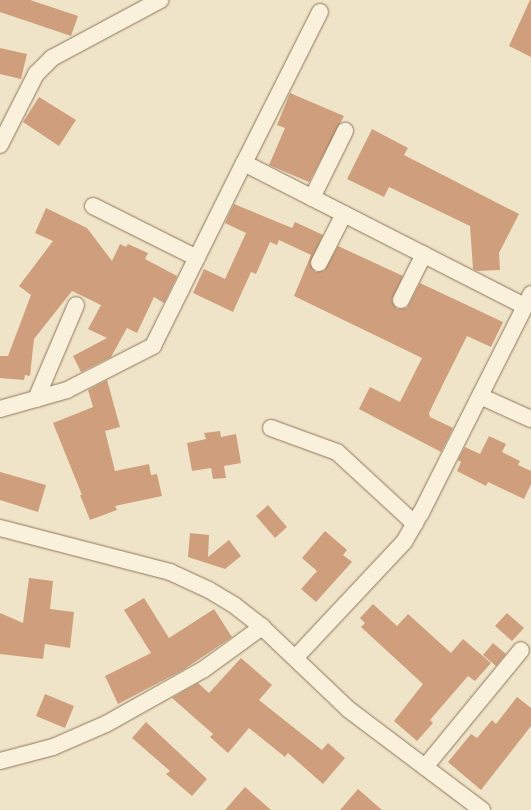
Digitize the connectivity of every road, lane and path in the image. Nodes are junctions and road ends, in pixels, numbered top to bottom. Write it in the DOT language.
graph roads {
  1 [pos="160,0"];
  2 [pos="320,12"];
  3 [pos="345,132"];
  4 [pos="0,145"];
  5 [pos="244,163"];
  6 [pos="312,198"];
  7 [pos="93,206"];
  8 [pos="344,214"];
  9 [pos="424,254"];
  10 [pos="197,258"];
  11 [pos="319,263"];
  12 [pos="401,300"];
  13 [pos="528,300"];
  14 [pos="76,305"];
  15 [pos="480,396"];
  16 [pos="36,398"];
  17 [pos="0,409"];
  18 [pos="531,419"];
  19 [pos="271,428"];
  20 [pos="415,524"];
  21 [pos="0,528"];
  22 [pos="262,627"];
  23 [pos="521,650"];
  24 [pos="296,657"];
  25 [pos="0,761"];
  26 [pos="425,767"];
  27 [pos="482,810"];
  1 -- 4 [label="street"];
  2 -- 5 [label="street"];
  3 -- 6 [label="street"];
  5 -- 6 [label="street"];
  5 -- 10 [label="street"];
  6 -- 8 [label="street"];
  7 -- 10 [label="street"];
  8 -- 9 [label="street"];
  8 -- 11 [label="street"];
  9 -- 12 [label="street"];
  9 -- 13 [label="street"];
  10 -- 16 [label="street"];
  13 -- 15 [label="street"];
  14 -- 16 [label="street"];
  15 -- 18 [label="street"];
  15 -- 20 [label="street"];
  16 -- 17 [label="street"];
  19 -- 20 [label="street"];
  20 -- 24 [label="street"];
  21 -- 22 [label="street"];
  22 -- 24 [label="street"];
  22 -- 25 [label="street"];
  23 -- 26 [label="street"];
  24 -- 26 [label="street"];
  26 -- 27 [label="street"];
}
